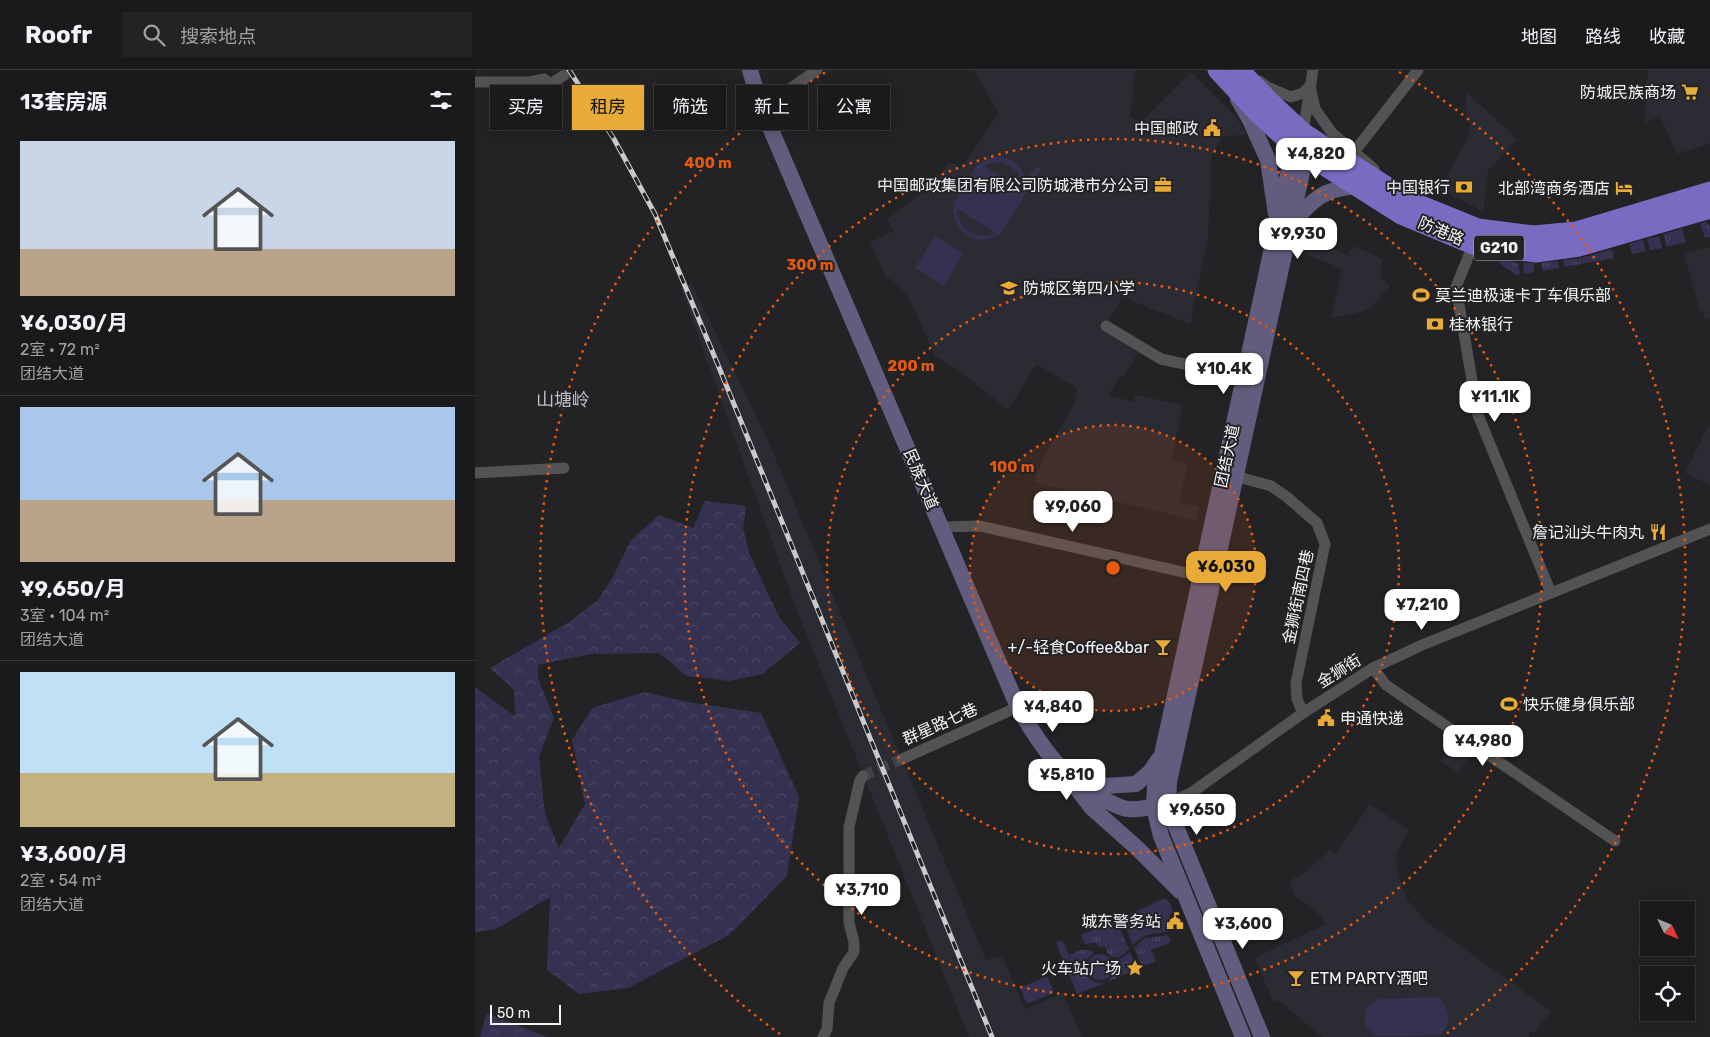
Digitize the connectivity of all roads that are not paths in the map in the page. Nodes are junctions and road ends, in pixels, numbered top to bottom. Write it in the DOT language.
graph roads {
  1 [pos="750,70"];
  2 [pos="817,70"];
  3 [pos="1244,70"];
  4 [pos="1313,70"];
  5 [pos="1418,70"];
  6 [pos="1229,75"];
  7 [pos="563,76"];
  8 [pos="475,82"];
  9 [pos="755,85"];
  10 [pos="795,85"];
  11 [pos="1310,86"];
  12 [pos="772,130"];
  13 [pos="1301,144"];
  14 [pos="1354,152"];
  15 [pos="1355,186"];
  16 [pos="1710,191"];
  17 [pos="1409,200"];
  18 [pos="1710,209"];
  19 [pos="1284,224"];
  20 [pos="1473,245"];
  21 [pos="1106,326"];
  22 [pos="1250,378"];
  23 [pos="564,468"];
  24 [pos="475,474"];
  25 [pos="1235,476"];
  26 [pos="941,527"];
  27 [pos="1710,529"];
  28 [pos="1201,576"];
  29 [pos="1551,593"];
  30 [pos="1373,668"];
  31 [pos="1018,707"];
  32 [pos="1303,713"];
  33 [pos="1161,758"];
  34 [pos="902,759"];
  35 [pos="1067,775"];
  36 [pos="863,776"];
  37 [pos="1161,805"];
  38 [pos="1615,841"];
  39 [pos="1187,898"];
  40 [pos="1261,1035"];
  41 [pos="823,1037"];
  42 [pos="1243,1037"];
  1 -- 9 [label="main road, 民族大道"];
  2 -- 10 [label="street"];
  3 -- 11 [label="street"];
  4 -- 11 [label="street"];
  5 -- 14 [label="street"];
  6 -- 13 [label="highway, 防港路 / G210"];
  6 -- 19 [label="main road"];
  7 -- 8 [label="street"];
  11 -- 13 [label="street"];
  11 -- 14 [label="street"];
  12 -- 26 [label="main road, 民族大道"];
  13 -- 15 [label="highway, 防港路 / G210"];
  13 -- 17 [label="highway, 防港路 / G210"];
  13 -- 19 [label="main road, 团结大道"];
  14 -- 17 [label="street"];
  15 -- 19 [label="main road"];
  15 -- 20 [label="highway, 防港路 / G210"];
  16 -- 17 [label="highway, 防港路 / G210"];
  18 -- 20 [label="highway, 防港路 / G210"];
  19 -- 22 [label="main road, 团结大道"];
  20 -- 29 [label="street"];
  21 -- 22 [label="street"];
  22 -- 25 [label="main road, 团结大道"];
  22 -- 28 [label="main road, 团结大道"];
  23 -- 24 [label="street"];
  25 -- 32 [label="street, 金狮街南四巷"];
  25 -- 37 [label="main road, 团结大道"];
  26 -- 28 [label="street"];
  26 -- 31 [label="main road, 民族大道"];
  27 -- 29 [label="street, 金狮街"];
  28 -- 33 [label="main road, 团结大道"];
  29 -- 30 [label="street, 金狮街"];
  30 -- 32 [label="street, 金狮街"];
  30 -- 38 [label="street"];
  31 -- 34 [label="street, 群星路七巷"];
  31 -- 35 [label="main road, 民族大道"];
  32 -- 37 [label="street, 金狮街"];
  33 -- 35 [label="main road"];
  33 -- 37 [label="main road, 团结大道"];
  35 -- 37 [label="main road, 民族大道"];
  35 -- 39 [label="main road"];
  36 -- 41 [label="street"];
  37 -- 39 [label="main road, 团结大道"];
  37 -- 40 [label="main road, 团结大道"];
  39 -- 42 [label="main road, 团结大道"];
}
